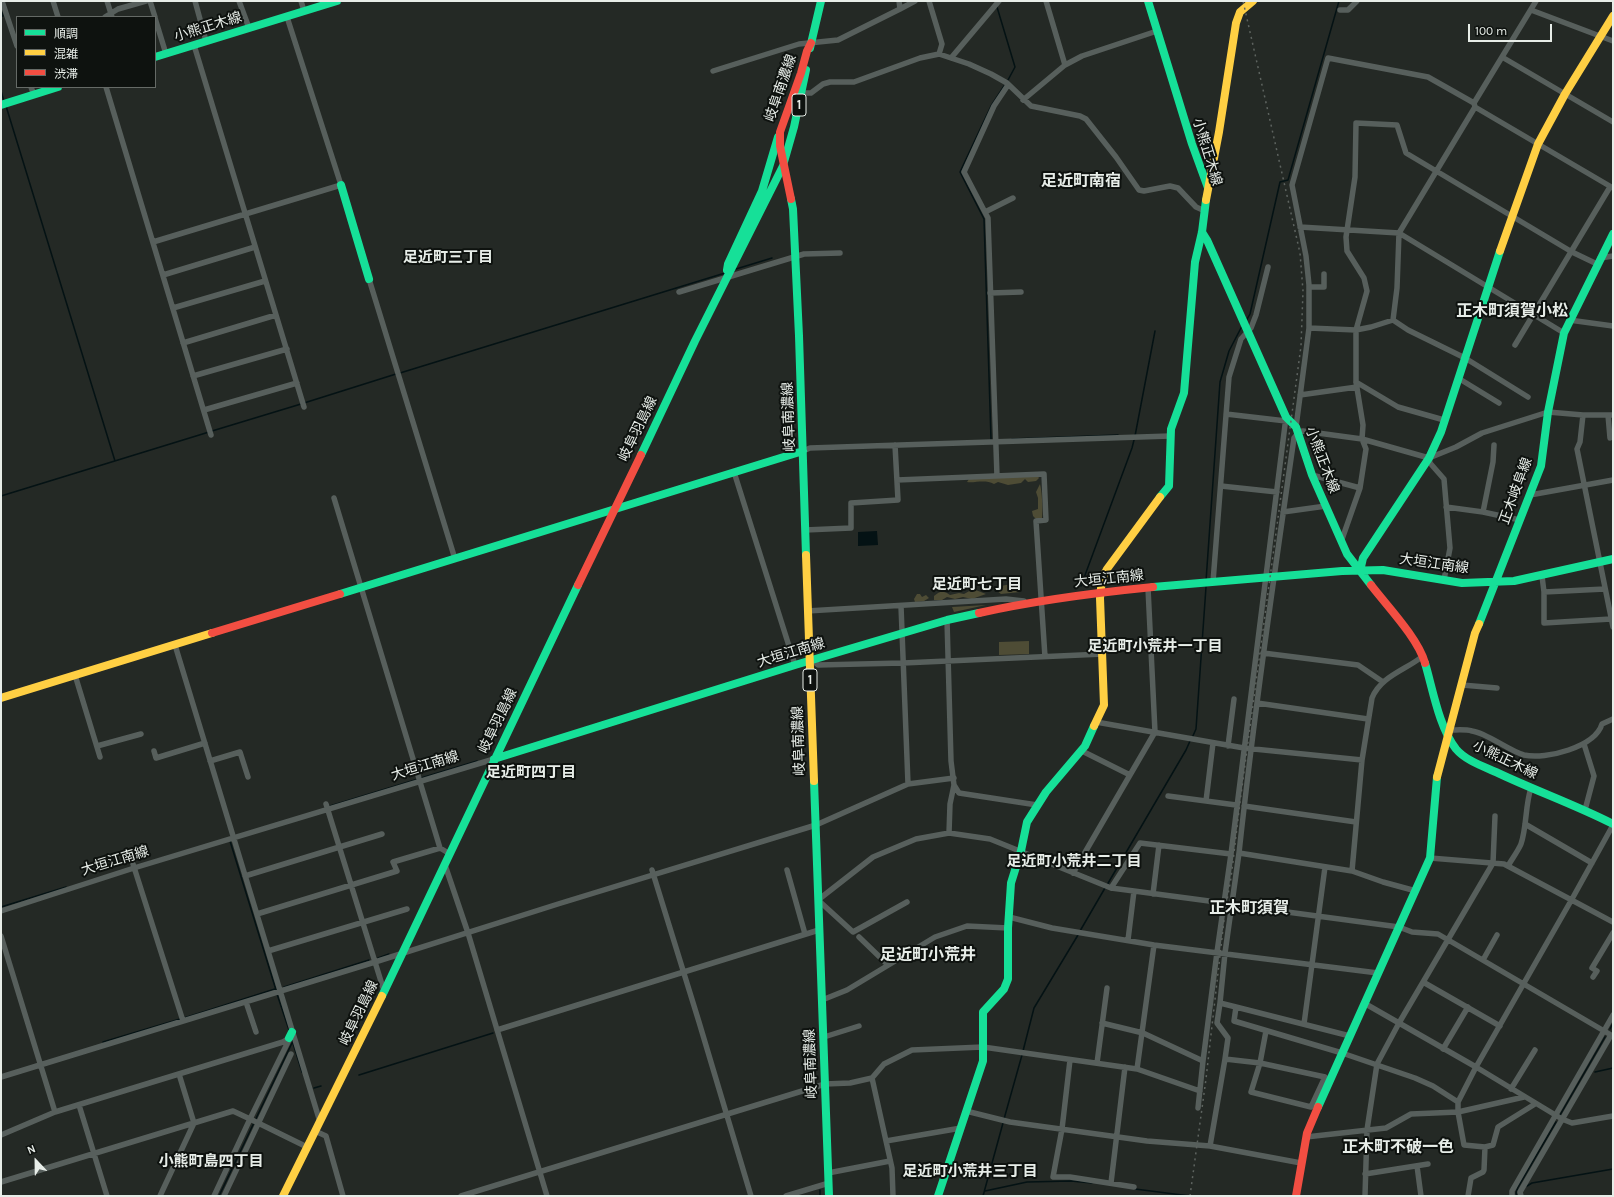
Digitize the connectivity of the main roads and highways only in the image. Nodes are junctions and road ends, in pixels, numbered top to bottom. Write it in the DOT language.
graph roads {
  1 [pos="337,1"];
  2 [pos="821,1"];
  3 [pos="1148,1"];
  4 [pos="1252,1"];
  5 [pos="1613,16"];
  6 [pos="811,43"];
  7 [pos="156,57"];
  8 [pos="52,88"];
  9 [pos="32,91"];
  10 [pos="1,105"];
  11 [pos="780,132"];
  12 [pos="783,166"];
  13 [pos="341,185"];
  14 [pos="1208,188"];
  15 [pos="1202,232"];
  16 [pos="1613,234"];
  17 [pos="726,278"];
  18 [pos="369,279"];
  19 [pos="803,451"];
  20 [pos="615,509"];
  21 [pos="1613,559"];
  22 [pos="1360,571"];
  23 [pos="1496,582"];
  24 [pos="1100,592"];
  25 [pos="811,660"];
  26 [pos="1,698"];
  27 [pos="1449,733"];
  28 [pos="494,760"];
  29 [pos="1613,824"];
  30 [pos="283,1196"];
  31 [pos="829,1196"];
  32 [pos="938,1196"];
  33 [pos="1296,1196"];
  1 -- 7 [label="main road, 小熊正木線"];
  2 -- 6 [label="main road, 岐阜南濃線 / 1"];
  3 -- 14 [label="main road, 小熊正木線"];
  4 -- 14 [label="main road"];
  5 -- 22 [label="main road"];
  6 -- 11 [label="main road, 岐阜南濃線 / 1"];
  6 -- 12 [label="main road, 岐阜南濃線 / 1"];
  8 -- 9 [label="main road"];
  9 -- 10 [label="main road"];
  11 -- 12 [label="main road, 岐阜南濃線 / 1"];
  11 -- 17 [label="main road, 岐阜羽島線"];
  12 -- 17 [label="main road, 岐阜羽島線"];
  12 -- 19 [label="main road, 岐阜南濃線 / 1"];
  13 -- 18 [label="main road"];
  14 -- 15 [label="main road, 小熊正木線"];
  15 -- 22 [label="main road, 小熊正木線"];
  15 -- 24 [label="main road"];
  16 -- 23 [label="main road, 正木岐阜線"];
  17 -- 20 [label="main road, 岐阜羽島線"];
  19 -- 20 [label="main road"];
  19 -- 25 [label="main road, 岐阜南濃線 / 1"];
  20 -- 26 [label="main road"];
  20 -- 28 [label="main road, 岐阜羽島線"];
  21 -- 23 [label="main road, 大垣江南線"];
  22 -- 23 [label="main road, 大垣江南線"];
  22 -- 24 [label="main road, 大垣江南線"];
  22 -- 27 [label="main road, 小熊正木線"];
  23 -- 27 [label="main road, 正木岐阜線"];
  24 -- 25 [label="main road, 大垣江南線"];
  24 -- 32 [label="main road"];
  25 -- 28 [label="main road, 大垣江南線"];
  25 -- 31 [label="main road, 岐阜南濃線 / 1"];
  27 -- 29 [label="main road, 小熊正木線"];
  27 -- 33 [label="main road, 正木岐阜線"];
  28 -- 30 [label="main road, 岐阜羽島線"];
}
